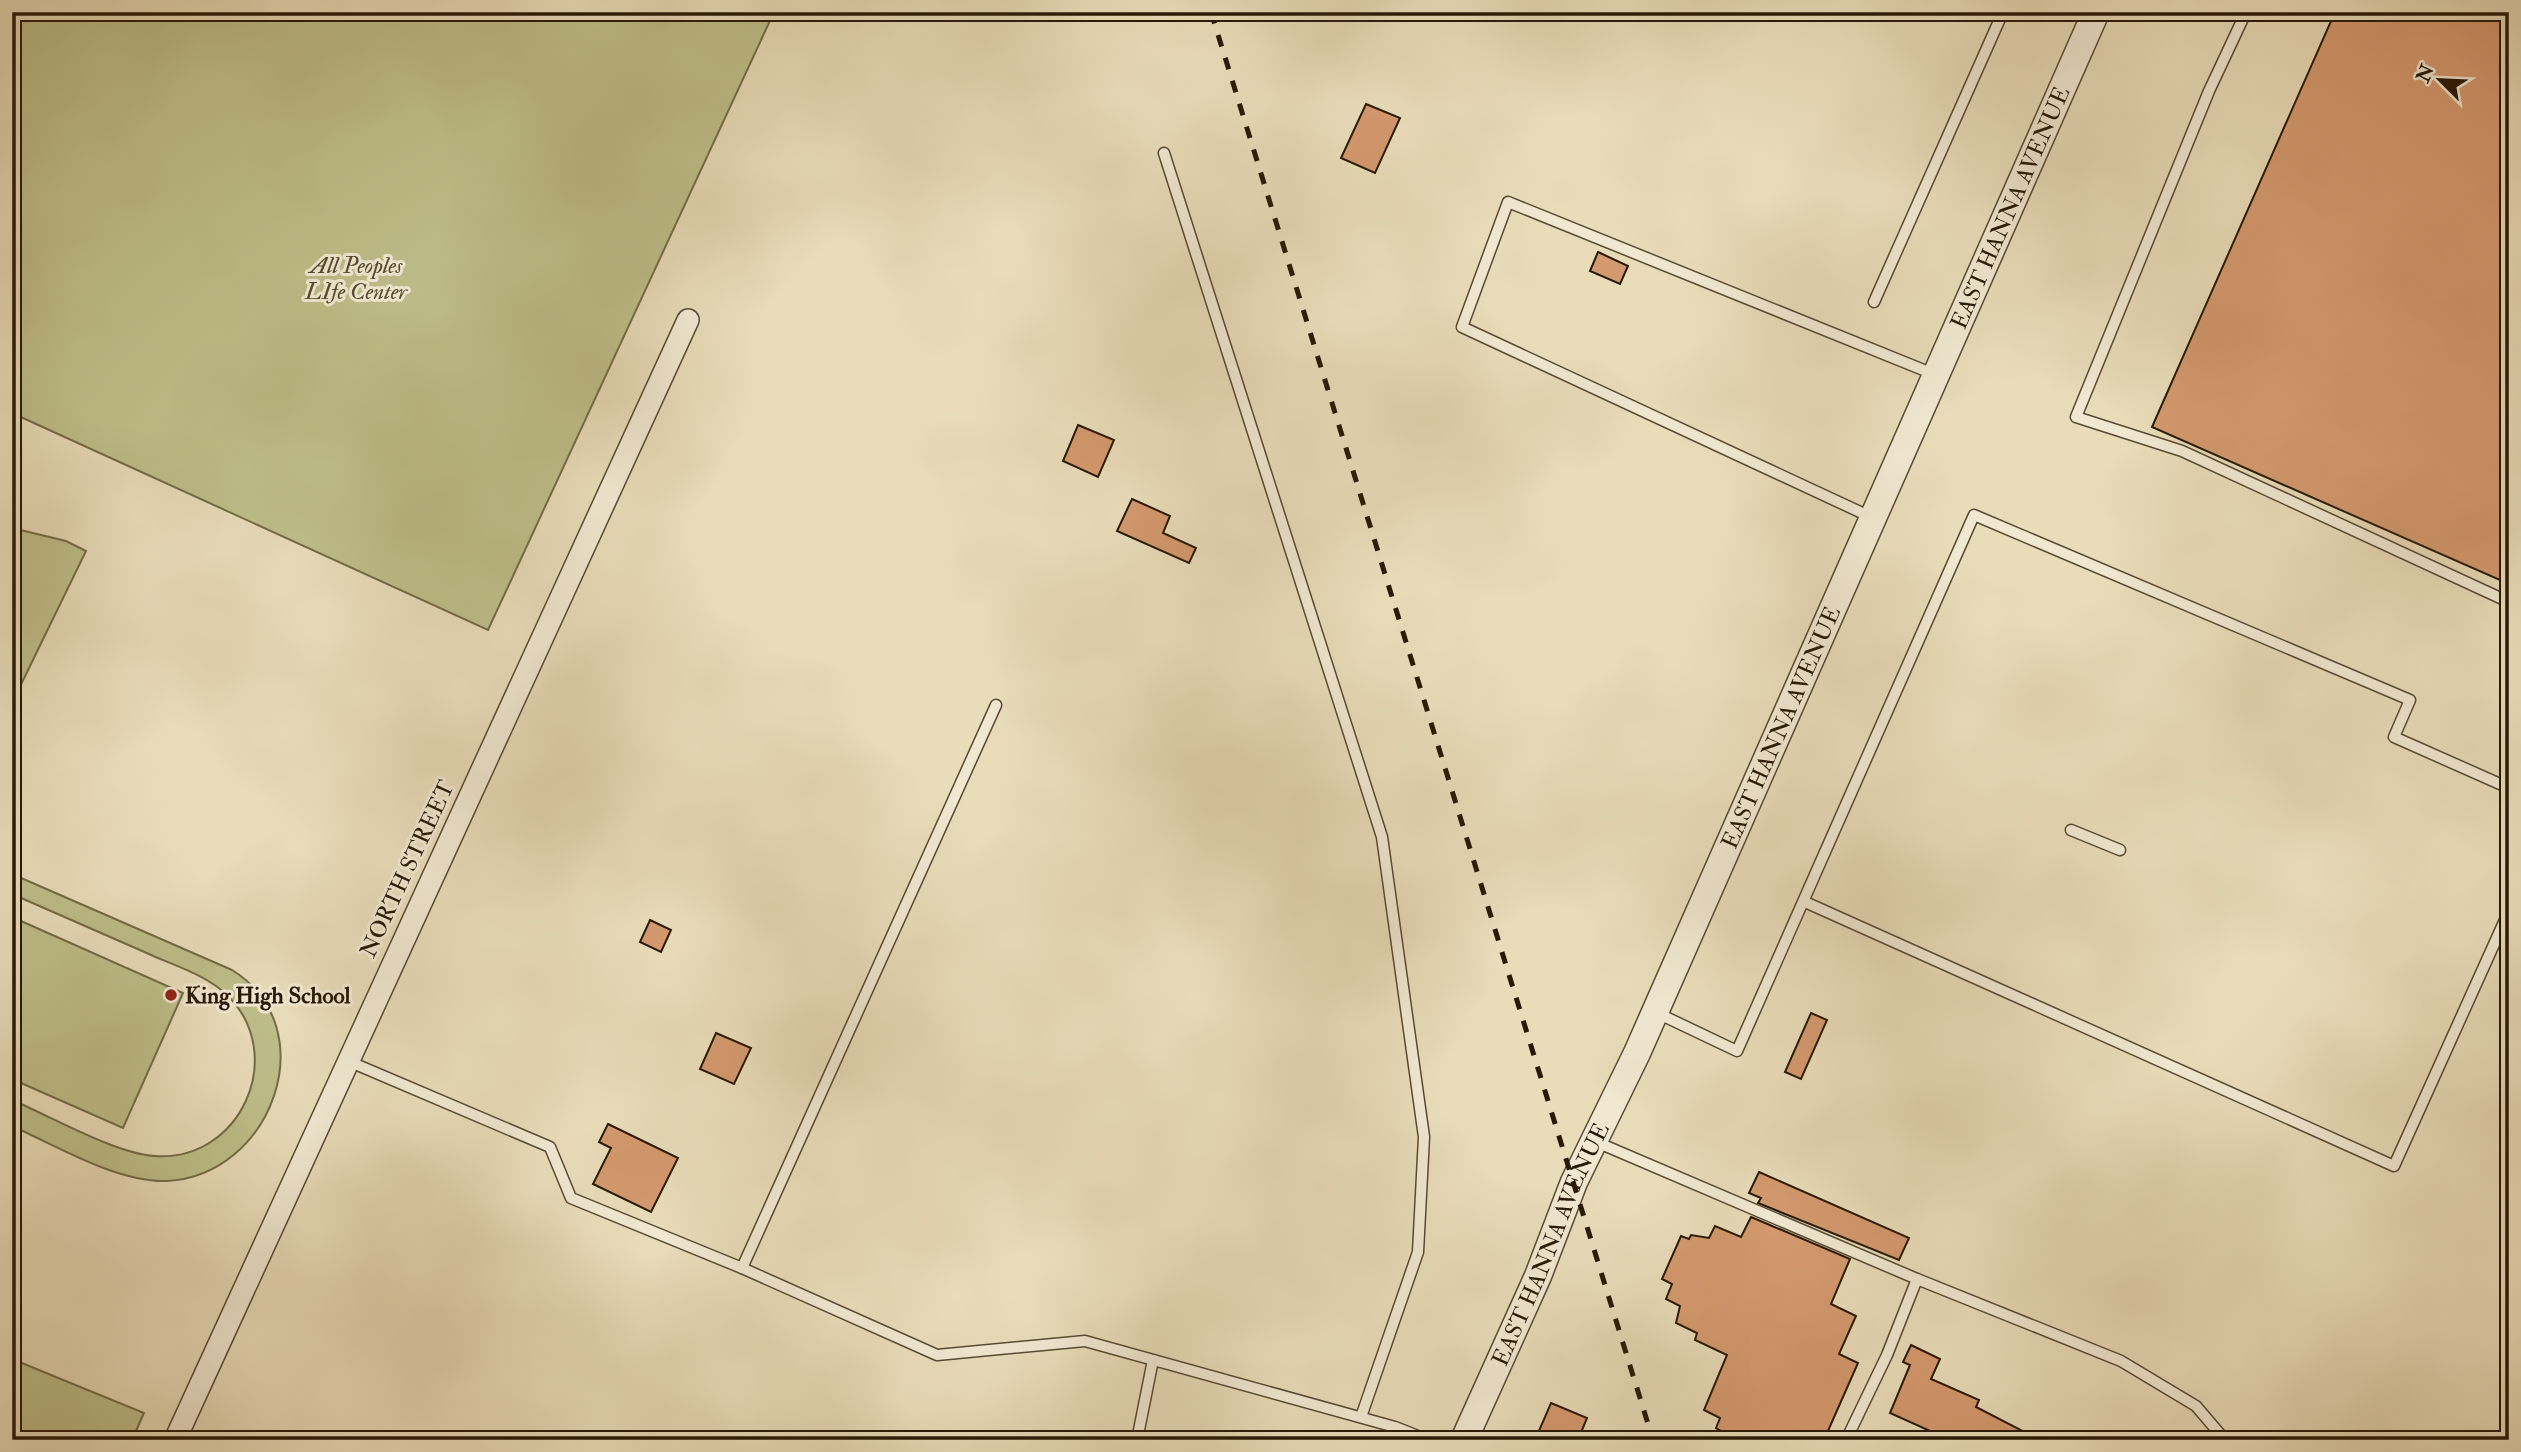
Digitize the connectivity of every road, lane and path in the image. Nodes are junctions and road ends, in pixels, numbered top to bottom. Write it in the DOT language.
graph roads {
  1 [pos="2003,12"];
  2 [pos="2096,12"];
  3 [pos="2246,12"];
  4 [pos="1164,153"];
  5 [pos="1874,302"];
  6 [pos="688,320"];
  7 [pos="1936,375"];
  8 [pos="1873,518"];
  9 [pos="2509,602"];
  10 [pos="996,705"];
  11 [pos="2509,788"];
  12 [pos="2071,830"];
  13 [pos="2120,850"];
  14 [pos="1805,902"];
  15 [pos="2509,911"];
  16 [pos="1655,1012"];
  17 [pos="348,1061"];
  18 [pos="1594,1141"];
  19 [pos="742,1268"];
  20 [pos="1917,1279"];
  21 [pos="1153,1360"];
  22 [pos="1361,1417"];
  23 [pos="175,1440"];
  24 [pos="1137,1440"];
  25 [pos="1428,1440"];
  26 [pos="1464,1440"];
  27 [pos="1858,1440"];
  28 [pos="2225,1440"];
  1 -- 5 [label="lane"];
  2 -- 7 [label="street, EAST HANNA AVENUE"];
  3 -- 9 [label="lane"];
  4 -- 22 [label="lane"];
  6 -- 17 [label="street, NORTH STREET"];
  7 -- 8 [label="street, EAST HANNA AVENUE"];
  7 -- 8 [label="lane"];
  8 -- 16 [label="street, EAST HANNA AVENUE"];
  10 -- 19 [label="lane"];
  11 -- 14 [label="lane"];
  12 -- 13 [label="lane"];
  14 -- 15 [label="lane"];
  14 -- 16 [label="lane"];
  16 -- 18 [label="street, EAST HANNA AVENUE"];
  17 -- 19 [label="lane"];
  17 -- 23 [label="street, NORTH STREET"];
  18 -- 20 [label="lane"];
  18 -- 26 [label="street, EAST HANNA AVENUE"];
  19 -- 21 [label="lane"];
  20 -- 27 [label="lane"];
  20 -- 28 [label="lane"];
  21 -- 22 [label="lane"];
  21 -- 24 [label="lane"];
  22 -- 25 [label="lane"];
}
